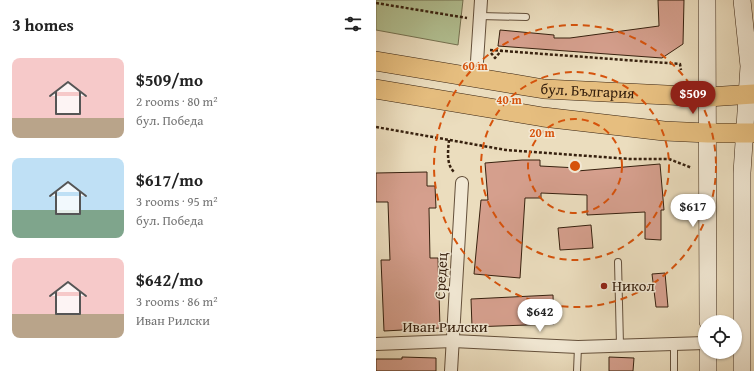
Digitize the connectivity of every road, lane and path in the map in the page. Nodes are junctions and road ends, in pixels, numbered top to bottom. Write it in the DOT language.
graph roads {
  1 [pos="481,0"];
  2 [pos="707,0"];
  3 [pos="742,0"];
  4 [pos="376,3"];
  5 [pos="526,17"];
  6 [pos="480,18"];
  7 [pos="488,50"];
  8 [pos="502,50"];
  9 [pos="495,58"];
  10 [pos="376,61"];
  11 [pos="680,70"];
  12 [pos="476,78"];
  13 [pos="376,89"];
  14 [pos="750,94"];
  15 [pos="708,97"];
  16 [pos="376,128"];
  17 [pos="708,133"];
  18 [pos="749,134"];
  19 [pos="449,140"];
  20 [pos="708,175"];
  21 [pos="462,183"];
  22 [pos="618,262"];
  23 [pos="708,315"];
  24 [pos="748,333"];
  25 [pos="453,341"];
  26 [pos="698,343"];
  27 [pos="376,344"];
  28 [pos="674,344"];
  29 [pos="620,346"];
  30 [pos="578,347"];
  31 [pos="708,359"];
  32 [pos="451,371"];
  33 [pos="577,371"];
  34 [pos="674,371"];
  35 [pos="708,371"];
  36 [pos="742,371"];
  1 -- 6 [label="street"];
  2 -- 15 [label="main road"];
  3 -- 14 [label="main road"];
  4 -- 6 [label="path"];
  5 -- 6 [label="lane"];
  6 -- 12 [label="street"];
  7 -- 8 [label="path"];
  8 -- 9 [label="path"];
  8 -- 11 [label="path"];
  10 -- 12 [label="main road, бул. България"];
  12 -- 15 [label="main road, бул. България"];
  13 -- 17 [label="main road, бул. България"];
  14 -- 15 [label="main road, бул. България"];
  14 -- 18 [label="main road"];
  15 -- 17 [label="main road"];
  16 -- 19 [label="path"];
  17 -- 18 [label="main road, бул. България"];
  17 -- 20 [label="main road"];
  18 -- 24 [label="main road"];
  19 -- 20 [label="path"];
  19 -- 21 [label="path"];
  20 -- 23 [label="main road"];
  21 -- 25 [label="street, Средец"];
  22 -- 29 [label="lane"];
  24 -- 36 [label="main road"];
  25 -- 27 [label="street, Иван Рилски"];
  25 -- 30 [label="street, Иван Рилски"];
  25 -- 32 [label="street, Средец"];
  26 -- 28 [label="street, Иван Рилски"];
  28 -- 29 [label="street, Иван Рилски"];
  28 -- 34 [label="lane"];
  29 -- 30 [label="street, Иван Рилски"];
  30 -- 33 [label="lane"];
  31 -- 35 [label="main road"];
}
